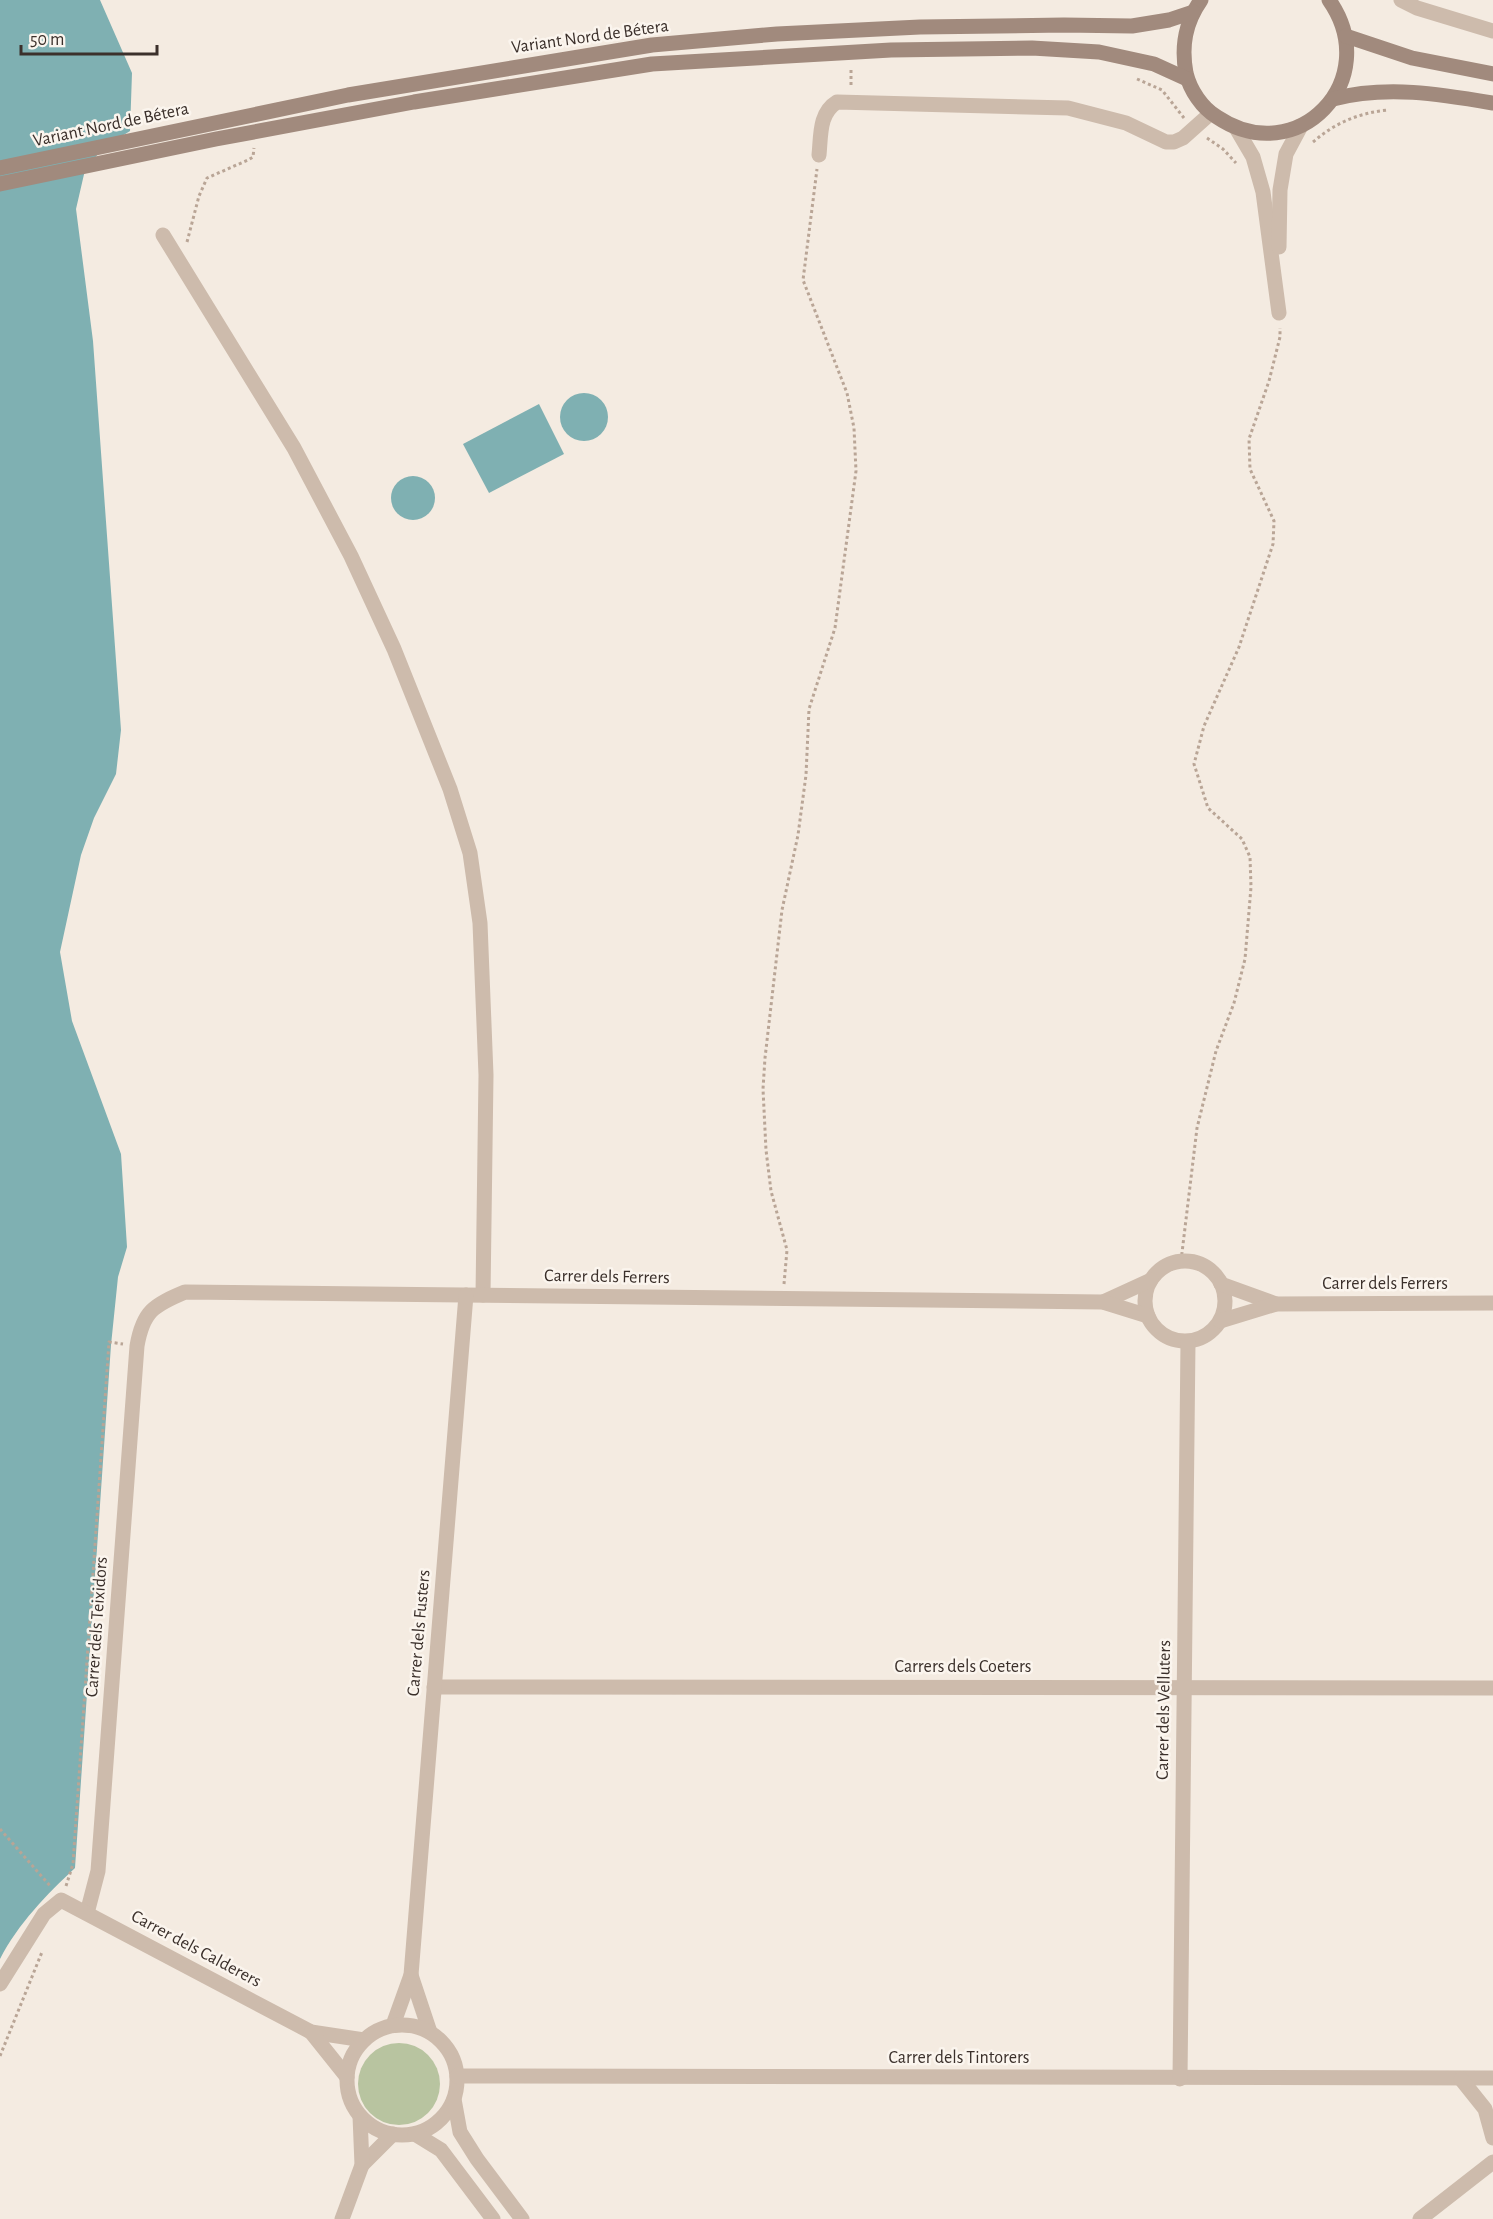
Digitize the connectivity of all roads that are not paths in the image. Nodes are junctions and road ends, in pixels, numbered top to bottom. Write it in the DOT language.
graph roads {
  1 [pos="1329,0"];
  2 [pos="1401,0"];
  3 [pos="1197,6"];
  4 [pos="1493,31"];
  5 [pos="1346,36"];
  6 [pos="1493,74"];
  7 [pos="1187,79"];
  8 [pos="1333,99"];
  9 [pos="1493,103"];
  10 [pos="1210,113"];
  11 [pos="1301,126"];
  12 [pos="1236,128"];
  13 [pos="819,155"];
  14 [pos="0,168"];
  15 [pos="0,184"];
  16 [pos="163,235"];
  17 [pos="1151,1280"];
  18 [pos="1221,1284"];
  19 [pos="466,1295"];
  20 [pos="483,1295"];
  21 [pos="1103,1302"];
  22 [pos="1493,1303"];
  23 [pos="1276,1304"];
  24 [pos="1148,1316"];
  25 [pos="1220,1321"];
  26 [pos="1188,1342"];
  27 [pos="137,1344"];
  28 [pos="1184,1686"];
  29 [pos="434,1687"];
  30 [pos="1493,1688"];
  31 [pos="87,1913"];
  32 [pos="411,1975"];
  33 [pos="0,1984"];
  34 [pos="393,2025"];
  35 [pos="312,2032"];
  36 [pos="430,2032"];
  37 [pos="364,2040"];
  38 [pos="458,2076"];
  39 [pos="347,2077"];
  40 [pos="1493,2078"];
  41 [pos="1180,2079"];
  42 [pos="1461,2079"];
  43 [pos="454,2099"];
  44 [pos="360,2116"];
  45 [pos="393,2134"];
  46 [pos="415,2134"];
  47 [pos="1493,2138"];
  48 [pos="1493,2144"];
  49 [pos="1493,2163"];
  50 [pos="362,2165"];
  51 [pos="342,2219"];
  52 [pos="493,2219"];
  53 [pos="522,2219"];
  54 [pos="1420,2219"];
  1 -- 5 [label="main road, Variant Nord de Bétera"];
  2 -- 4 [label="street"];
  3 -- 7 [label="main road, Variant Nord de Bétera"];
  3 -- 14 [label="main road, Variant Nord de Bétera"];
  5 -- 6 [label="main road"];
  5 -- 8 [label="main road, Variant Nord de Bétera"];
  7 -- 10 [label="main road, Variant Nord de Bétera"];
  7 -- 15 [label="main road, Variant Nord de Bétera"];
  8 -- 9 [label="main road"];
  8 -- 11 [label="main road, Variant Nord de Bétera"];
  10 -- 12 [label="main road, Variant Nord de Bétera"];
  10 -- 13 [label="street"];
  11 -- 12 [label="main road, Variant Nord de Bétera"];
  11 -- 12 [label="street"];
  16 -- 20 [label="street"];
  17 -- 18 [label="street"];
  17 -- 21 [label="street, Carrer dels Ferrers"];
  17 -- 24 [label="street"];
  18 -- 23 [label="street, Carrer dels Ferrers"];
  18 -- 25 [label="street"];
  19 -- 20 [label="street, Carrer dels Ferrers"];
  19 -- 27 [label="street, Carrer dels Ferrers"];
  19 -- 29 [label="street, Carrer dels Fusters"];
  20 -- 21 [label="street, Carrer dels Ferrers"];
  21 -- 24 [label="street, Carrer dels Ferrers"];
  22 -- 23 [label="street, Carrer dels Ferrers"];
  23 -- 25 [label="street, Carrer dels Ferrers"];
  24 -- 26 [label="street"];
  25 -- 26 [label="street"];
  26 -- 28 [label="street, Carrer dels Velluters"];
  27 -- 31 [label="street, Carrer dels Teixidors"];
  28 -- 29 [label="street, Carrers dels Coeters"];
  28 -- 30 [label="street, Carrers dels Coeters"];
  28 -- 41 [label="street, Carrer dels Velluters"];
  29 -- 32 [label="street, Carrer dels Fusters"];
  31 -- 33 [label="street, Carrer dels Calderers"];
  31 -- 35 [label="street, Carrer dels Calderers"];
  32 -- 34 [label="street, Carrer dels Fusters"];
  32 -- 36 [label="street, Carrer dels Fusters"];
  34 -- 36 [label="street"];
  34 -- 37 [label="street"];
  35 -- 37 [label="street, Carrer dels Calderers"];
  35 -- 39 [label="street, Carrer dels Calderers"];
  36 -- 38 [label="street"];
  37 -- 39 [label="street"];
  38 -- 41 [label="street, Carrer dels Tintorers"];
  38 -- 43 [label="street"];
  39 -- 44 [label="street"];
  40 -- 42 [label="street, Carrer dels Tintorers"];
  41 -- 42 [label="street, Carrer dels Tintorers"];
  42 -- 47 [label="street"];
  43 -- 46 [label="street"];
  43 -- 53 [label="street"];
  44 -- 45 [label="street"];
  44 -- 50 [label="street"];
  45 -- 46 [label="street"];
  45 -- 50 [label="street"];
  46 -- 52 [label="street"];
  48 -- 49 [label="street"];
  49 -- 54 [label="street"];
  50 -- 51 [label="street"];
}
